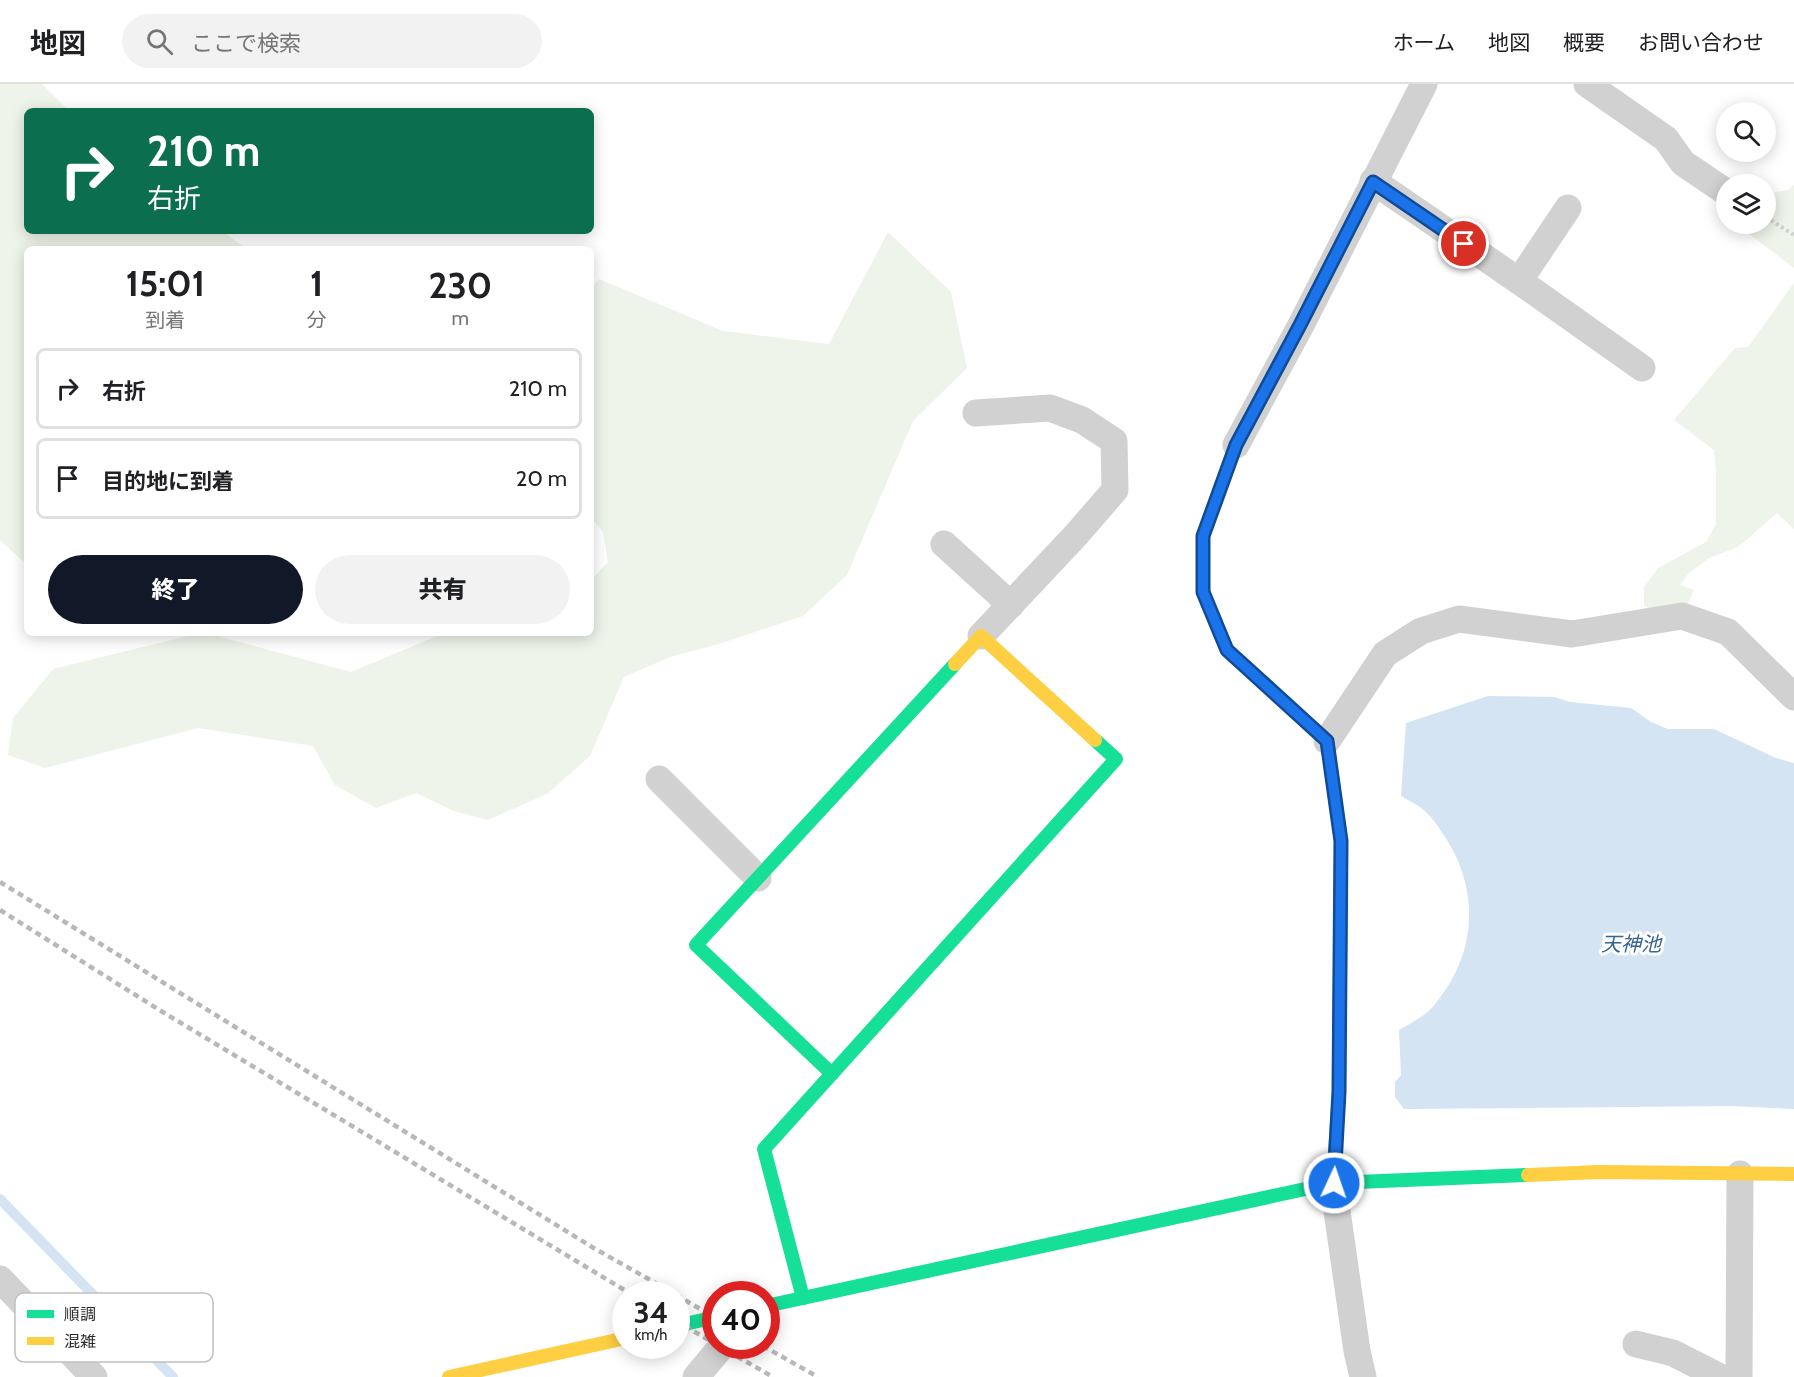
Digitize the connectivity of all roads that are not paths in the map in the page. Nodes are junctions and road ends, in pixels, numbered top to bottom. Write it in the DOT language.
graph roads {
  1 [pos="1424,84"];
  2 [pos="1587,84"];
  3 [pos="1373,182"];
  4 [pos="1716,185"];
  5 [pos="1568,208"];
  6 [pos="1519,281"];
  7 [pos="1642,369"];
  8 [pos="976,413"];
  9 [pos="1236,445"];
  10 [pos="944,544"];
  11 [pos="1011,605"];
  12 [pos="981,636"];
  13 [pos="1794,698"];
  14 [pos="1327,741"];
  15 [pos="659,779"];
  16 [pos="758,878"];
  17 [pos="832,1074"];
  18 [pos="1740,1173"];
  19 [pos="1794,1174"];
  20 [pos="1334,1183"];
  21 [pos="0,1279"];
  22 [pos="15,1295"];
  23 [pos="803,1298"];
  24 [pos="780,1303"];
  25 [pos="612,1341"];
  26 [pos="1636,1344"];
  27 [pos="711,1359"];
  28 [pos="80,1362"];
  29 [pos="94,1377"];
  30 [pos="449,1377"];
  31 [pos="696,1377"];
  32 [pos="1363,1377"];
  33 [pos="1720,1377"];
  34 [pos="1739,1377"];
  1 -- 3 [label="street"];
  2 -- 4 [label="street"];
  3 -- 6 [label="street"];
  3 -- 9 [label="street"];
  5 -- 6 [label="street"];
  6 -- 7 [label="street"];
  8 -- 11 [label="street"];
  9 -- 14 [label="street"];
  10 -- 11 [label="street"];
  11 -- 12 [label="street"];
  12 -- 16 [label="street"];
  12 -- 17 [label="street"];
  13 -- 14 [label="street"];
  14 -- 20 [label="street"];
  15 -- 16 [label="street"];
  16 -- 17 [label="street"];
  17 -- 23 [label="street"];
  18 -- 19 [label="street"];
  18 -- 20 [label="street"];
  18 -- 34 [label="street"];
  20 -- 23 [label="street"];
  20 -- 32 [label="street"];
  21 -- 22 [label="street"];
  23 -- 24 [label="street"];
  25 -- 30 [label="street"];
  26 -- 33 [label="street"];
  27 -- 31 [label="street"];
  28 -- 29 [label="street"];
}
